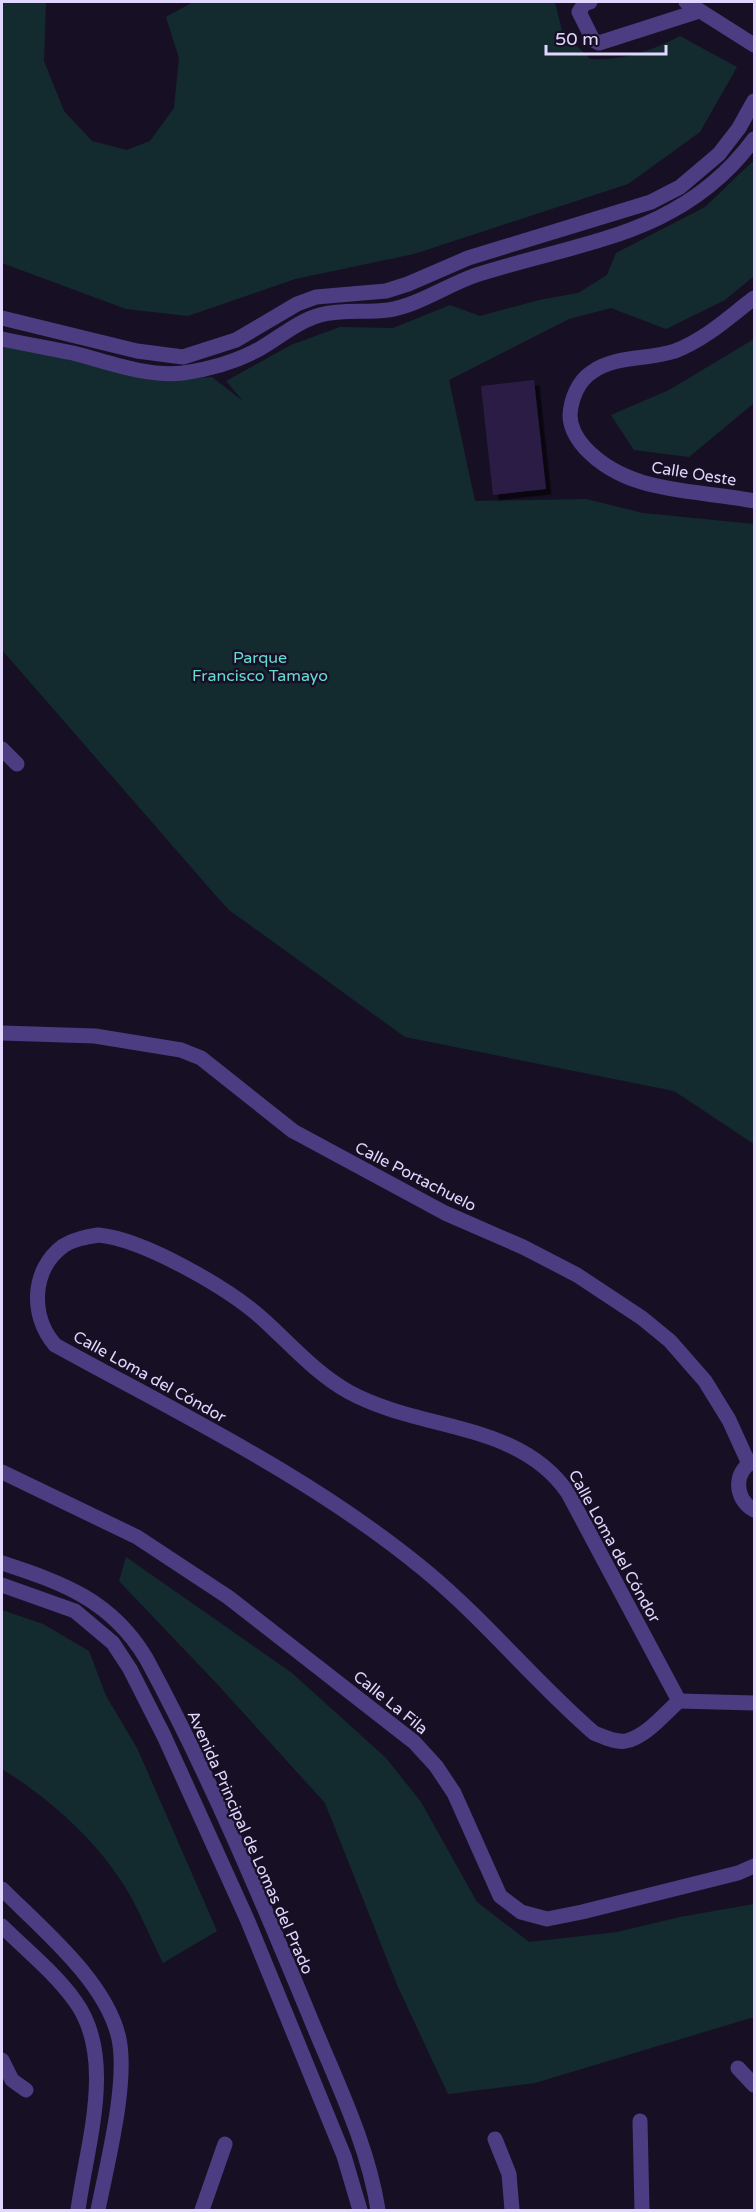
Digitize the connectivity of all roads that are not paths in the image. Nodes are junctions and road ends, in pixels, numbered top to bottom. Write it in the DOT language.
graph roads {
  1 [pos="586,2"];
  2 [pos="686,2"];
  3 [pos="699,11"];
  4 [pos="754,45"];
  5 [pos="754,101"];
  6 [pos="754,139"];
  7 [pos="754,298"];
  8 [pos="2,318"];
  9 [pos="2,339"];
  10 [pos="754,501"];
  11 [pos="2,749"];
  12 [pos="17,764"];
  13 [pos="2,1033"];
  14 [pos="752,1462"];
  15 [pos="2,1472"];
  16 [pos="754,1510"];
  17 [pos="2,1563"];
  18 [pos="2,1585"];
  19 [pos="679,1701"];
  20 [pos="754,1703"];
  21 [pos="754,1866"];
  22 [pos="2,1889"];
  23 [pos="2,1926"];
  24 [pos="2,2060"];
  25 [pos="738,2068"];
  26 [pos="754,2085"];
  27 [pos="26,2090"];
  28 [pos="640,2121"];
  29 [pos="495,2139"];
  30 [pos="225,2144"];
  31 [pos="78,2211"];
  32 [pos="98,2211"];
  33 [pos="202,2211"];
  34 [pos="360,2211"];
  35 [pos="378,2211"];
  36 [pos="512,2211"];
  37 [pos="642,2211"];
  1 -- 3 [label="street"];
  2 -- 3 [label="street"];
  3 -- 4 [label="street"];
  5 -- 8 [label="street"];
  6 -- 9 [label="street"];
  7 -- 10 [label="street, Calle Oeste"];
  11 -- 12 [label="street"];
  13 -- 14 [label="street, Calle Portachuelo"];
  14 -- 16 [label="street"];
  15 -- 21 [label="street, Calle La Fila"];
  17 -- 35 [label="street, Avenida Principal de Lomas del Prado"];
  18 -- 34 [label="street"];
  19 -- 19 [label="street, Calle Loma del Cóndor"];
  19 -- 20 [label="street"];
  22 -- 32 [label="street"];
  23 -- 31 [label="street"];
  24 -- 27 [label="street"];
  25 -- 26 [label="street"];
  28 -- 37 [label="street"];
  29 -- 36 [label="street"];
  30 -- 33 [label="street"];
}
